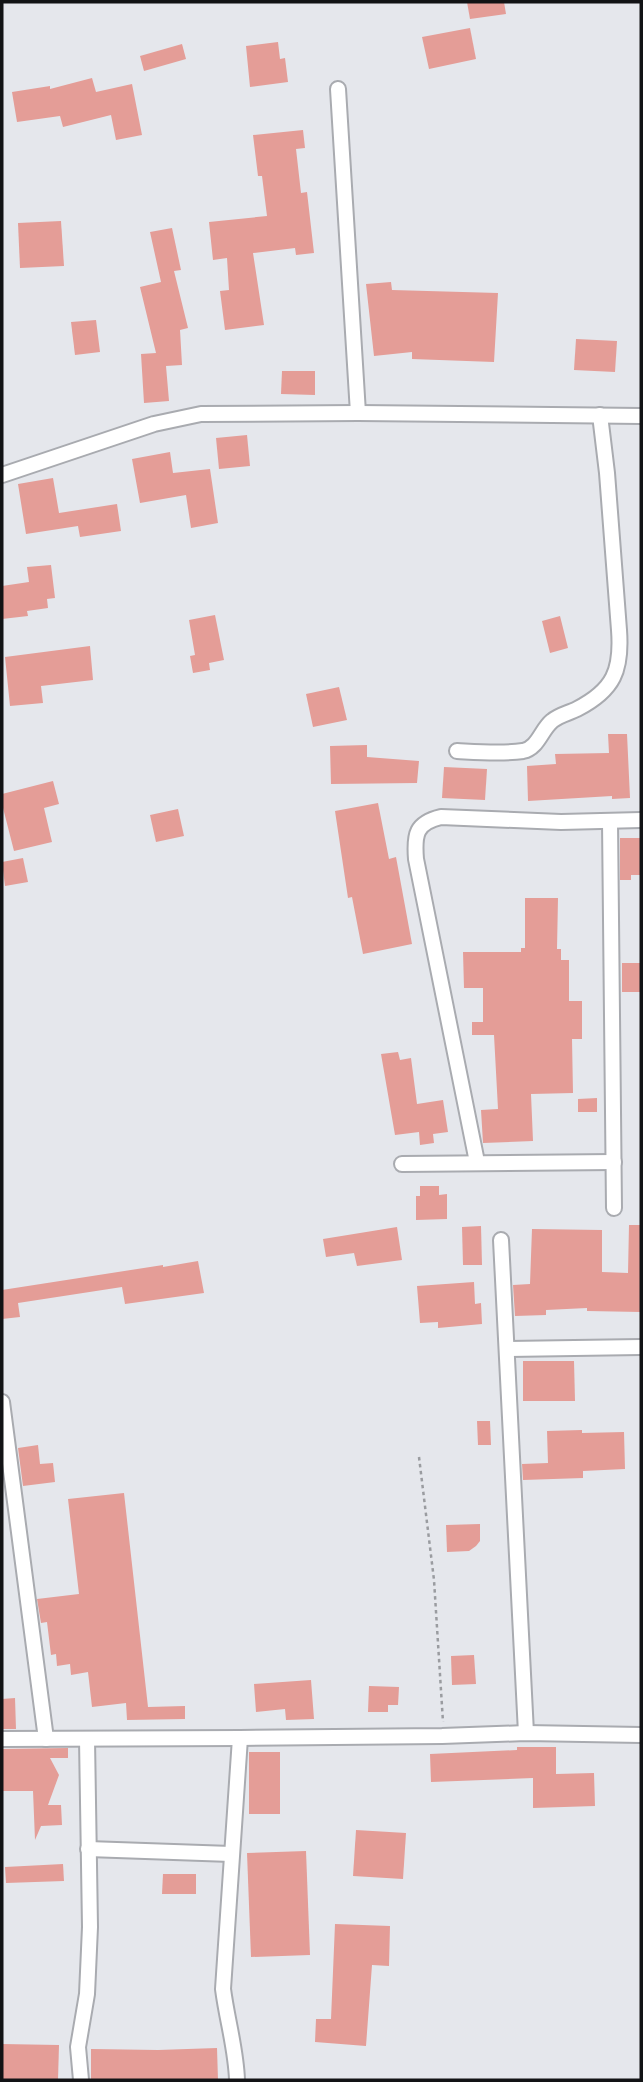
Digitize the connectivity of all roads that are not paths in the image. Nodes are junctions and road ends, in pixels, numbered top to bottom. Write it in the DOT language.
graph roads {
  1 [pos="338,89"];
  2 [pos="358,413"];
  3 [pos="600,415"];
  4 [pos="641,416"];
  5 [pos="2,475"];
  6 [pos="457,751"];
  7 [pos="641,820"];
  8 [pos="610,822"];
  9 [pos="477,1162"];
  10 [pos="614,1162"];
  11 [pos="402,1164"];
  12 [pos="614,1208"];
  13 [pos="501,1240"];
  14 [pos="641,1347"];
  15 [pos="507,1349"];
  16 [pos="2,1402"];
  17 [pos="526,1732"];
  18 [pos="641,1735"];
  19 [pos="240,1738"];
  20 [pos="2,1739"];
  21 [pos="46,1739"];
  22 [pos="88,1739"];
  23 [pos="88,1849"];
  24 [pos="231,1854"];
  25 [pos="81,2080"];
  26 [pos="237,2080"];
  1 -- 2 [label="street"];
  2 -- 3 [label="street"];
  2 -- 5 [label="street"];
  3 -- 4 [label="street"];
  3 -- 6 [label="street"];
  7 -- 8 [label="street"];
  8 -- 9 [label="street"];
  8 -- 10 [label="street"];
  9 -- 10 [label="street"];
  9 -- 11 [label="street"];
  10 -- 12 [label="street"];
  13 -- 15 [label="street"];
  14 -- 15 [label="street"];
  15 -- 17 [label="street"];
  16 -- 21 [label="street"];
  17 -- 18 [label="street"];
  17 -- 19 [label="street"];
  19 -- 22 [label="street"];
  19 -- 24 [label="street"];
  20 -- 21 [label="street"];
  21 -- 22 [label="street"];
  22 -- 23 [label="street"];
  23 -- 24 [label="street"];
  23 -- 25 [label="street"];
  24 -- 26 [label="street"];
}
